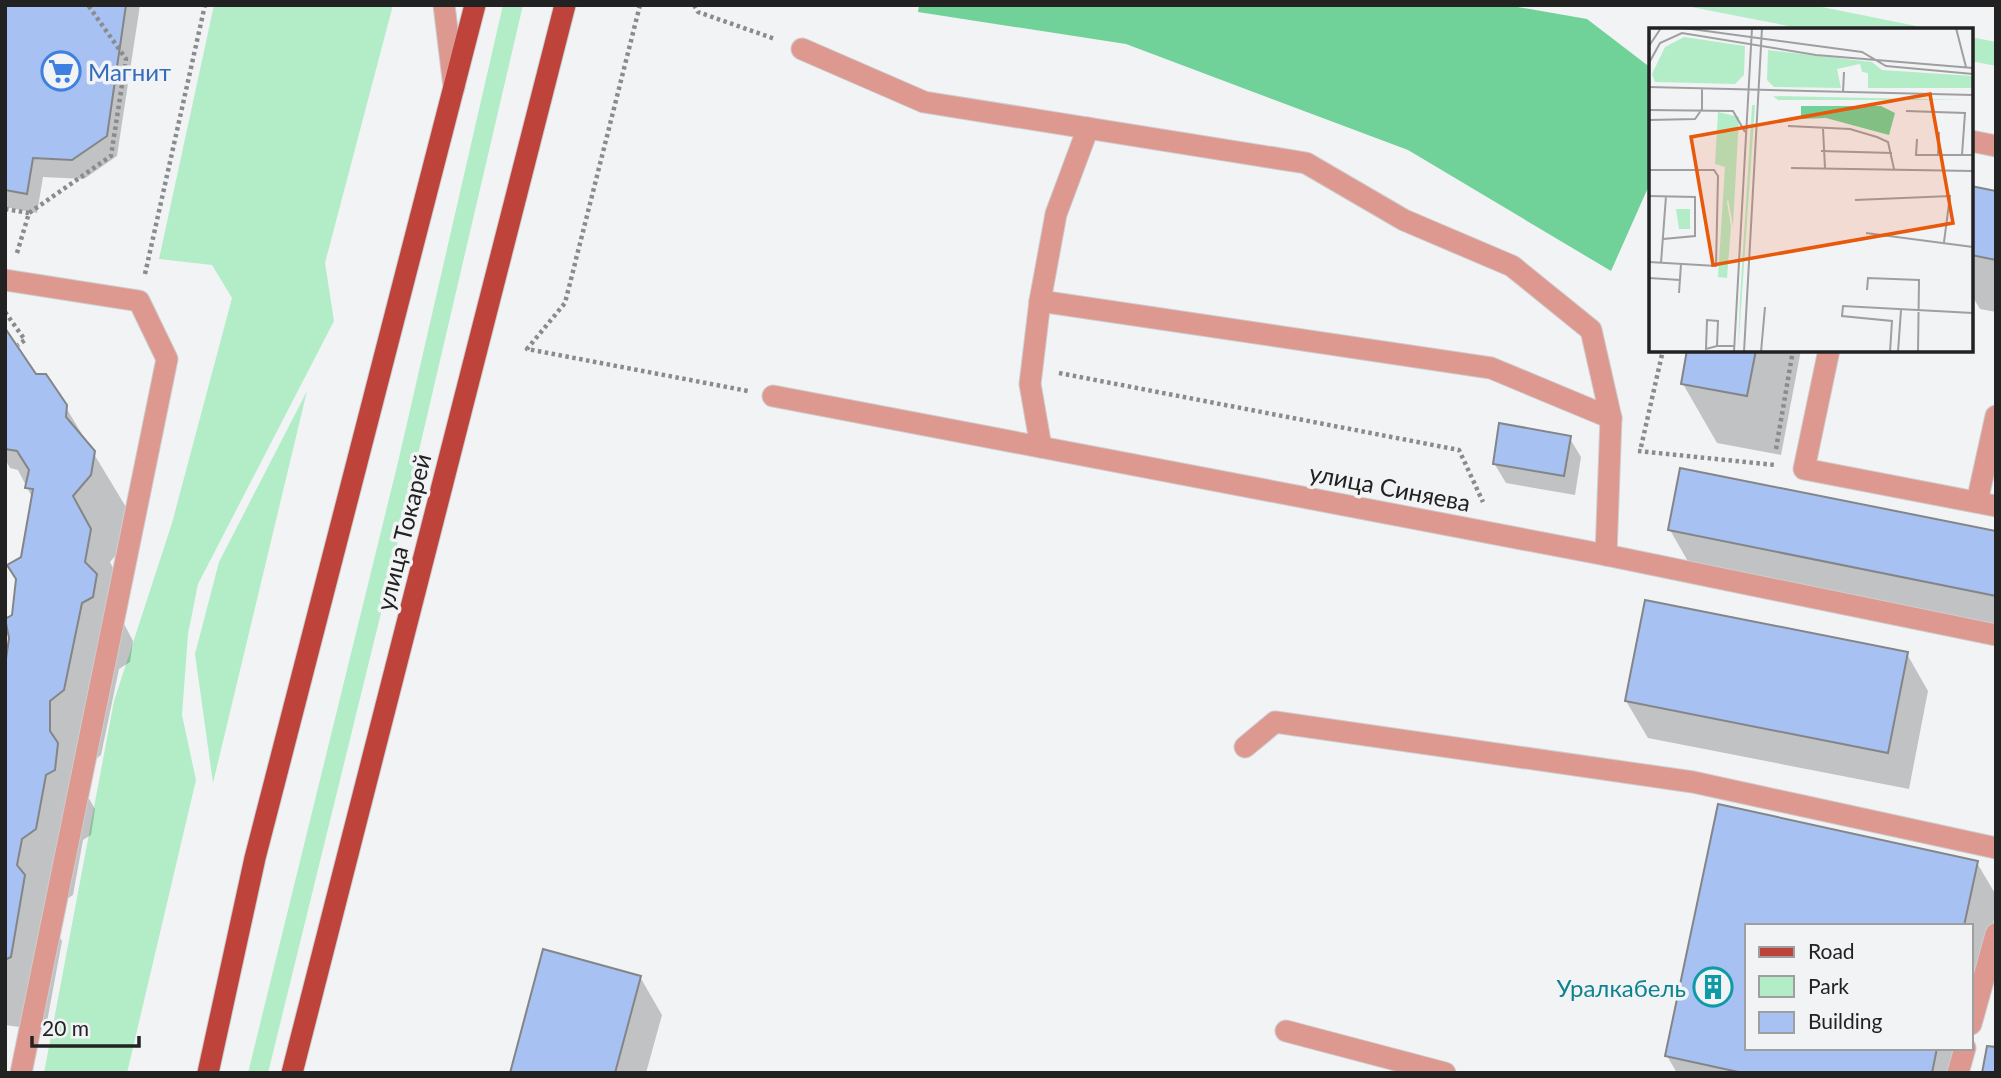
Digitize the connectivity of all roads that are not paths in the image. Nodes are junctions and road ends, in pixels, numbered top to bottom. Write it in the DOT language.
graph roads {
  1 [pos="444,5"];
  2 [pos="475,5"];
  3 [pos="565,5"];
  4 [pos="803,49"];
  5 [pos="454,87"];
  6 [pos="1088,128"];
  7 [pos="1973,141"];
  8 [pos="1996,146"];
  9 [pos="5,280"];
  10 [pos="1041,301"];
  11 [pos="1829,352"];
  12 [pos="773,396"];
  13 [pos="1996,416"];
  14 [pos="1611,418"];
  15 [pos="1041,447"];
  16 [pos="1986,504"];
  17 [pos="1606,555"];
  18 [pos="1996,635"];
  19 [pos="1245,747"];
  20 [pos="1996,848"];
  21 [pos="1996,934"];
  22 [pos="1973,1017"];
  23 [pos="1286,1031"];
  24 [pos="1964,1050"];
  25 [pos="21,1073"];
  26 [pos="208,1073"];
  27 [pos="292,1073"];
  28 [pos="1445,1073"];
  29 [pos="1958,1073"];
  1 -- 5 [label="street"];
  2 -- 5 [label="main road"];
  3 -- 27 [label="main road, улица Токарей"];
  4 -- 6 [label="street"];
  5 -- 26 [label="main road"];
  6 -- 10 [label="street"];
  6 -- 14 [label="street"];
  7 -- 8 [label="street"];
  9 -- 25 [label="street"];
  10 -- 14 [label="street"];
  10 -- 15 [label="street"];
  11 -- 16 [label="street"];
  12 -- 15 [label="street, улица Синяева"];
  13 -- 16 [label="street"];
  14 -- 17 [label="street"];
  15 -- 17 [label="street, улица Синяева"];
  17 -- 18 [label="street, улица Синяева"];
  19 -- 20 [label="street"];
  21 -- 22 [label="street"];
  23 -- 28 [label="street"];
  24 -- 29 [label="street"];
}
